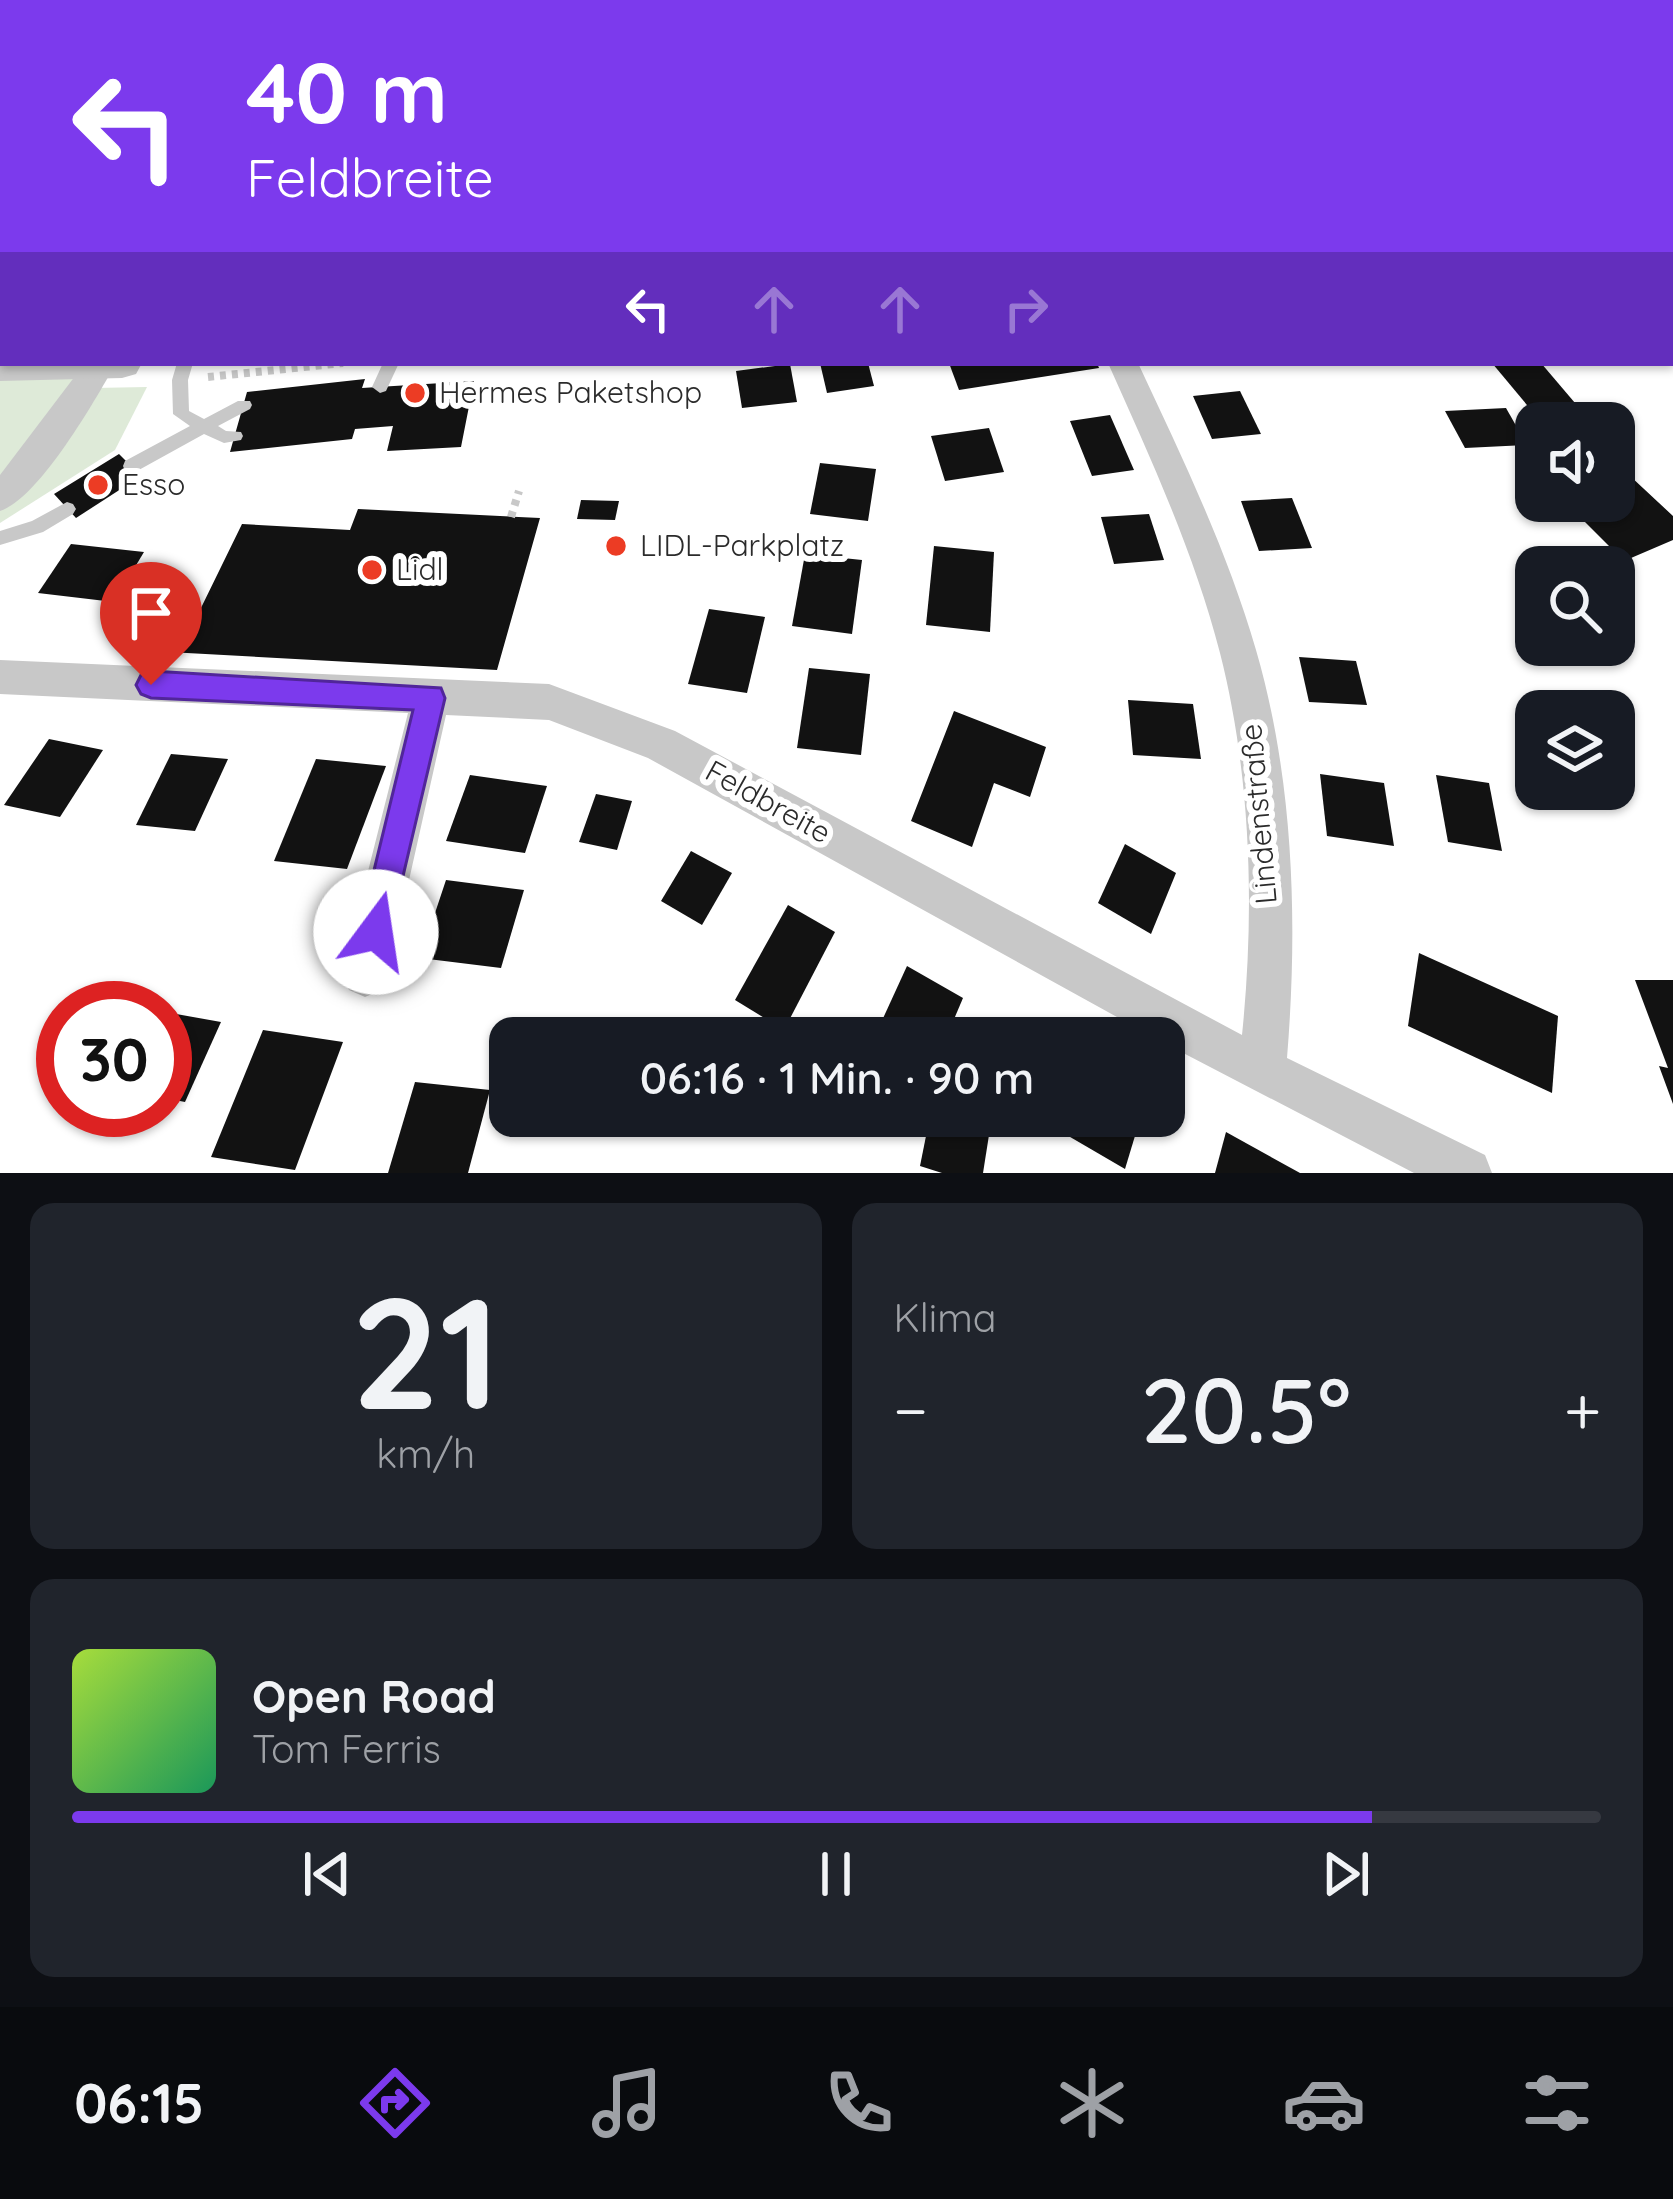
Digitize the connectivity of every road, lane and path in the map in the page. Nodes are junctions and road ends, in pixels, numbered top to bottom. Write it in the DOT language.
graph roads {
  1 [pos="99,366"];
  2 [pos="184,366"];
  3 [pos="390,366"];
  4 [pos="1124,366"];
  5 [pos="380,387"];
  6 [pos="244,405"];
  7 [pos="206,425"];
  8 [pos="235,436"];
  9 [pos="131,466"];
  10 [pos="519,491"];
  11 [pos="0,496"];
  12 [pos="67,509"];
  13 [pos="511,517"];
  14 [pos="0,538"];
  15 [pos="4,683"];
  16 [pos="430,698"];
  17 [pos="365,974"];
  18 [pos="1262,1071"];
  19 [pos="1421,1163"];
  20 [pos="1467,1173"];
  1 -- 11 [label="street"];
  2 -- 7 [label="lane"];
  3 -- 5 [label="lane"];
  4 -- 18 [label="street, Lindenstraße"];
  6 -- 7 [label="lane"];
  7 -- 8 [label="lane"];
  7 -- 9 [label="lane"];
  10 -- 13 [label="path"];
  12 -- 14 [label="lane"];
  15 -- 16 [label="street, Feldbreite"];
  16 -- 17 [label="street"];
  16 -- 18 [label="street, Feldbreite"];
  18 -- 19 [label="street, Feldbreite"];
  19 -- 20 [label="street, Feldbreite"];
}
